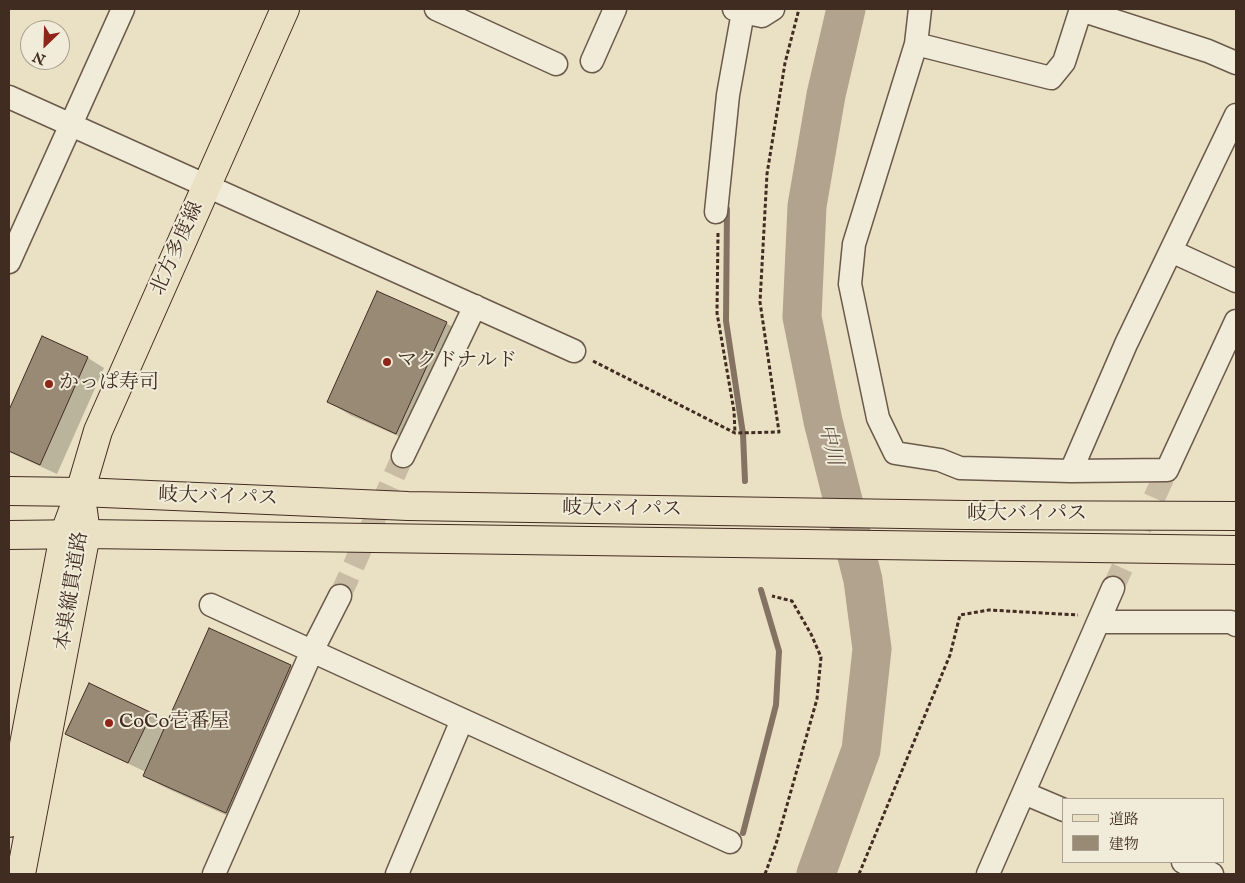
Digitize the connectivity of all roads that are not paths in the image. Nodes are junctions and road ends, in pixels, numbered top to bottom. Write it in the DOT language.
graph roads {
  1 [pos="123,9"];
  2 [pos="284,9"];
  3 [pos="436,9"];
  4 [pos="615,9"];
  5 [pos="773,9"];
  6 [pos="920,9"];
  7 [pos="1081,9"];
  8 [pos="738,11"];
  9 [pos="916,44"];
  10 [pos="592,61"];
  11 [pos="1236,63"];
  12 [pos="556,64"];
  13 [pos="9,97"];
  14 [pos="1236,115"];
  15 [pos="70,125"];
  16 [pos="206,186"];
  17 [pos="716,212"];
  18 [pos="1171,251"];
  19 [pos="9,262"];
  20 [pos="1236,281"];
  21 [pos="475,306"];
  22 [pos="1236,321"];
  23 [pos="574,351"];
  24 [pos="404,456"];
  25 [pos="1071,472"];
  26 [pos="9,491"];
  27 [pos="80,492"];
  28 [pos="1236,516"];
  29 [pos="75,534"];
  30 [pos="9,535"];
  31 [pos="1236,550"];
  32 [pos="1113,588"];
  33 [pos="340,596"];
  34 [pos="211,605"];
  35 [pos="1099,619"];
  36 [pos="1236,625"];
  37 [pos="312,652"];
  38 [pos="462,720"];
  39 [pos="1024,793"];
  40 [pos="1062,809"];
  41 [pos="9,823"];
  42 [pos="730,842"];
  43 [pos="1185,863"];
  44 [pos="21,874"];
  45 [pos="214,874"];
  46 [pos="397,874"];
  47 [pos="988,874"];
  48 [pos="1212,874"];
  1 -- 15 [label="street"];
  2 -- 16 [label="main road, 北方多度線"];
  3 -- 12 [label="street"];
  4 -- 10 [label="street"];
  5 -- 8 [label="street"];
  6 -- 9 [label="street"];
  7 -- 9 [label="street"];
  7 -- 11 [label="street"];
  8 -- 17 [label="street"];
  9 -- 25 [label="street"];
  13 -- 15 [label="street"];
  14 -- 18 [label="street"];
  15 -- 16 [label="street"];
  15 -- 19 [label="street"];
  16 -- 21 [label="street"];
  16 -- 27 [label="main road, 北方多度線"];
  18 -- 20 [label="street"];
  18 -- 25 [label="street"];
  21 -- 23 [label="street"];
  21 -- 24 [label="street"];
  22 -- 25 [label="street"];
  26 -- 27 [label="main road, 岐大バイパス"];
  27 -- 28 [label="main road, 岐大バイパス"];
  27 -- 29 [label="main road, 本巣縦貫道路"];
  29 -- 30 [label="main road, 岐大バイパス"];
  29 -- 31 [label="main road, 岐大バイパス"];
  29 -- 41 [label="main road, 本巣縦貫道路"];
  29 -- 44 [label="main road, 本巣縦貫道路"];
  32 -- 35 [label="street"];
  33 -- 37 [label="street"];
  34 -- 37 [label="street"];
  35 -- 36 [label="street"];
  35 -- 39 [label="street"];
  37 -- 38 [label="street"];
  37 -- 45 [label="street"];
  38 -- 42 [label="street"];
  38 -- 46 [label="street"];
  39 -- 40 [label="street"];
  39 -- 47 [label="street"];
  43 -- 48 [label="street"];
}
